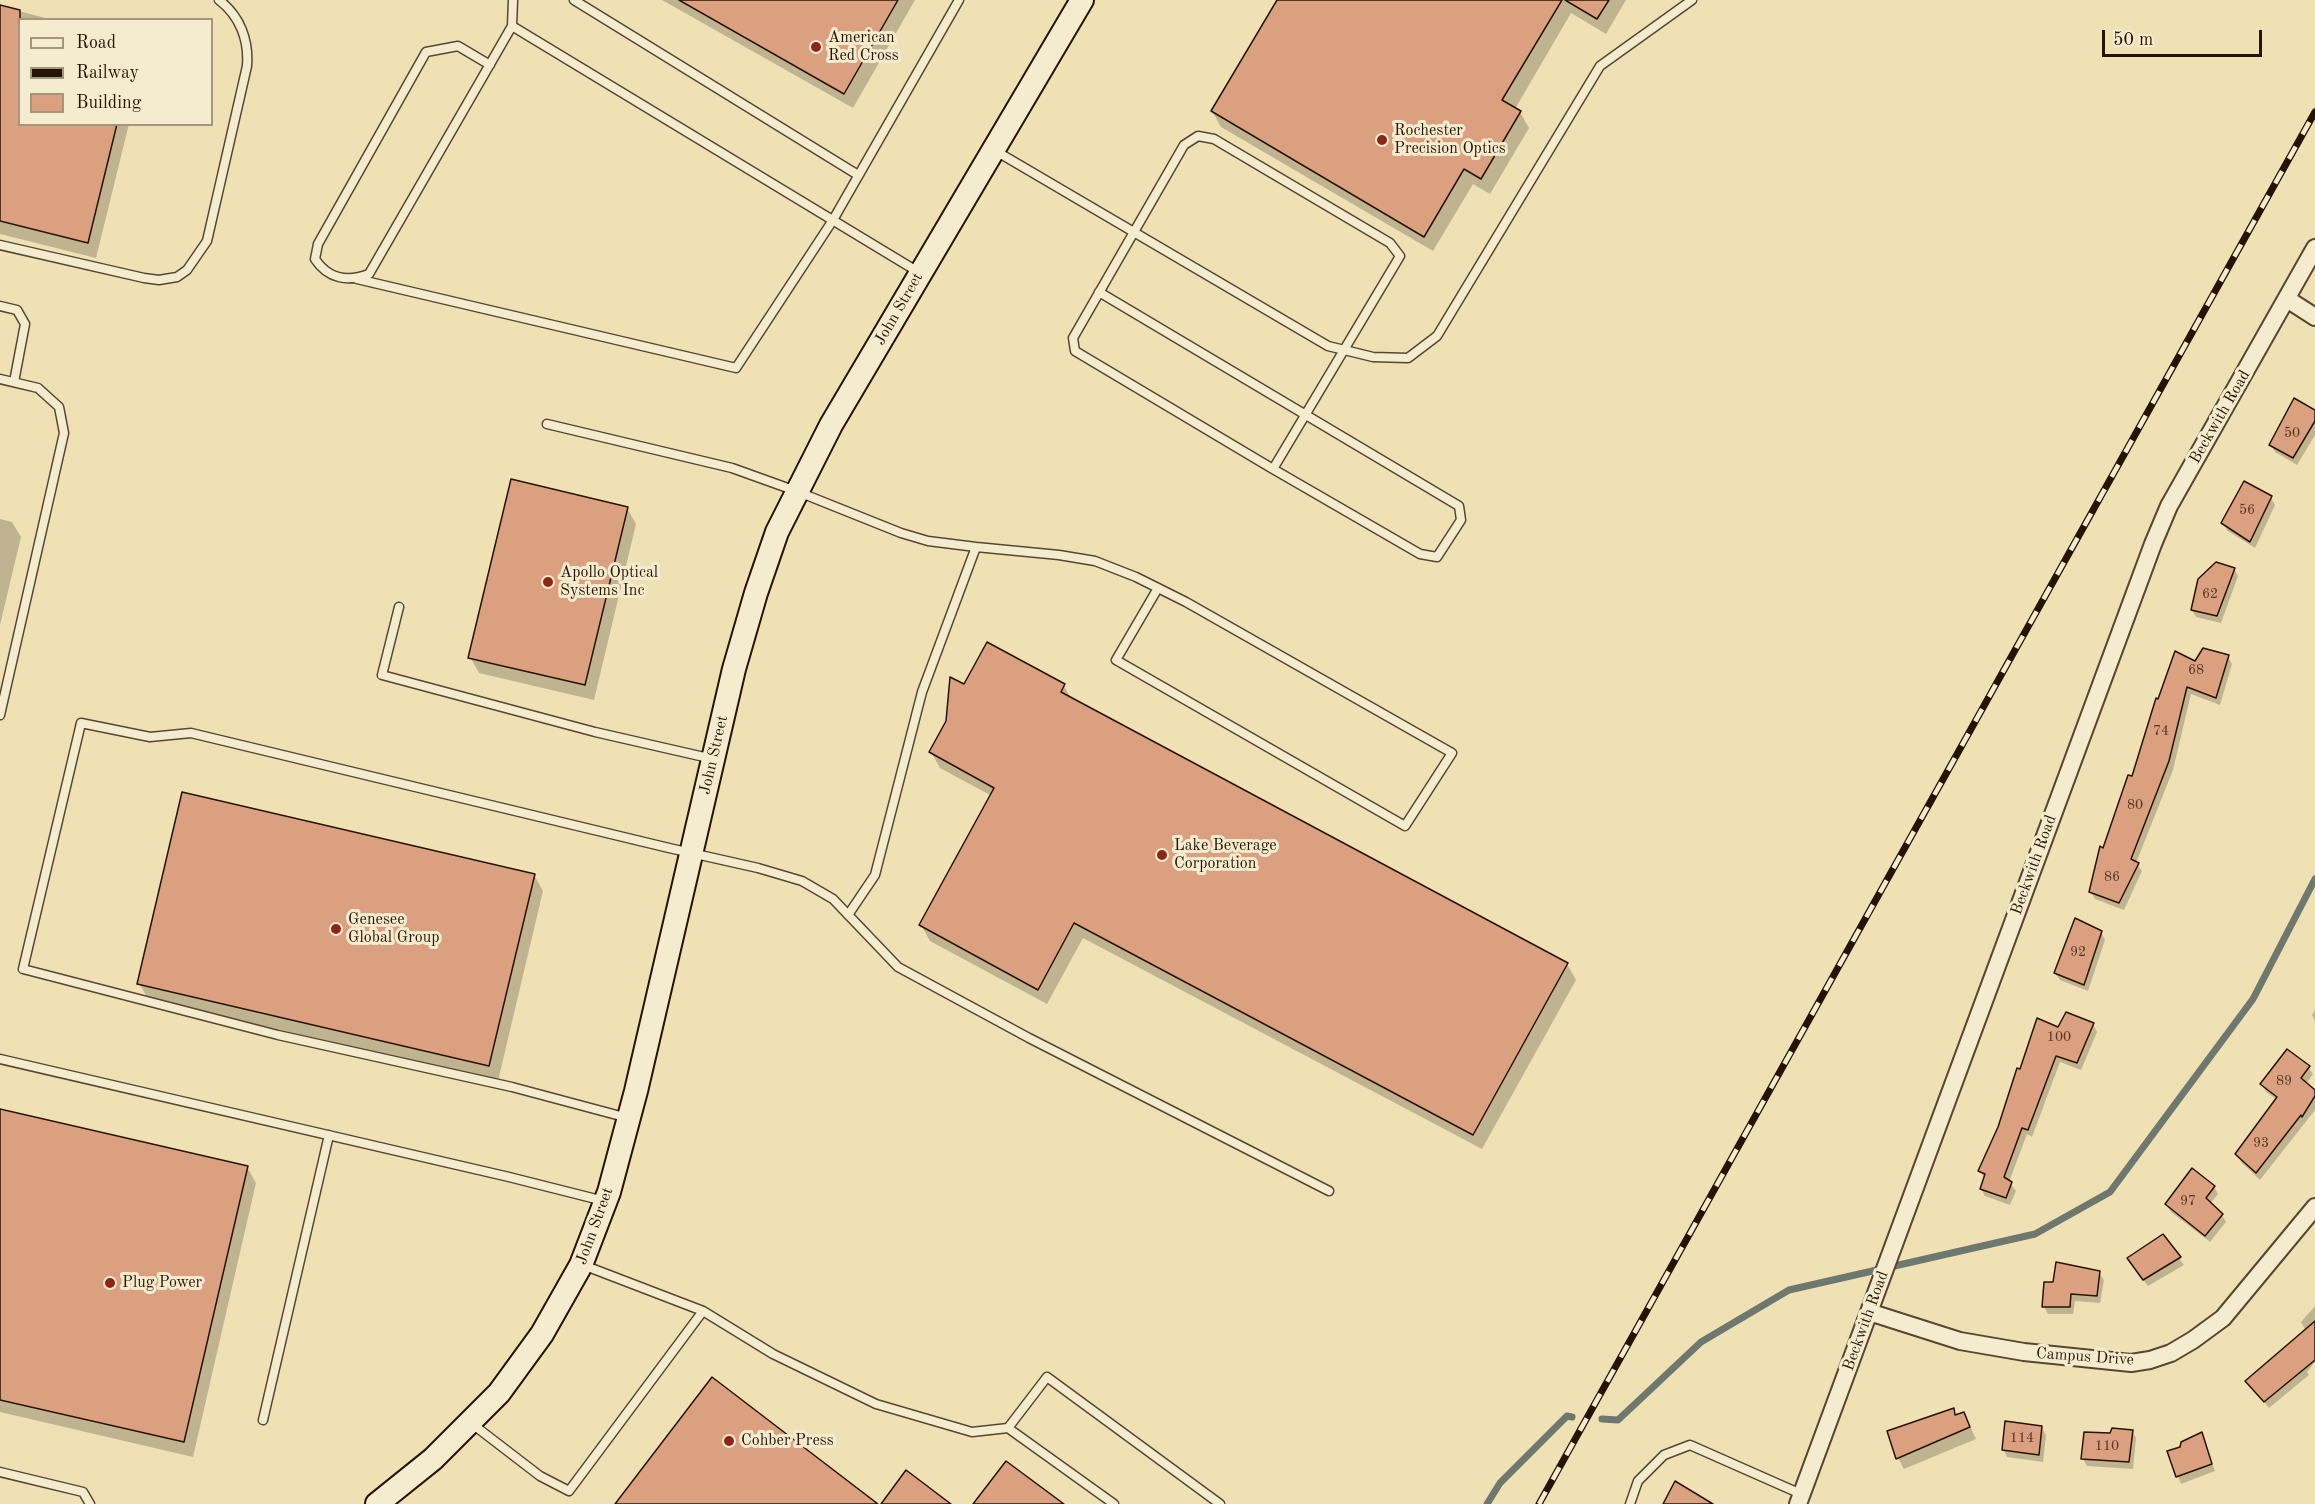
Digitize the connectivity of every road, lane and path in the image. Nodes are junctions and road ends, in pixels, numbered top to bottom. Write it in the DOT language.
graph roads {
  1 [pos="219,0"];
  2 [pos="513,0"];
  3 [pos="574,0"];
  4 [pos="959,0"];
  5 [pos="1082,0"];
  6 [pos="1692,0"];
  7 [pos="512,26"];
  8 [pos="490,65"];
  9 [pos="993,150"];
  10 [pos="858,175"];
  11 [pos="833,220"];
  12 [pos="1134,232"];
  13 [pos="0,245"];
  14 [pos="2315,248"];
  15 [pos="920,273"];
  16 [pos="357,279"];
  17 [pos="1099,292"];
  18 [pos="2287,299"];
  19 [pos="0,306"];
  20 [pos="2315,317"];
  21 [pos="1346,350"];
  22 [pos="0,379"];
  23 [pos="14,382"];
  24 [pos="1305,415"];
  25 [pos="547,424"];
  26 [pos="1273,469"];
  27 [pos="796,491"];
  28 [pos="976,547"];
  29 [pos="1158,588"];
  30 [pos="399,607"];
  31 [pos="0,715"];
  32 [pos="714,759"];
  33 [pos="691,854"];
  34 [pos="849,915"];
  35 [pos="0,1059"];
  36 [pos="628,1118"];
  37 [pos="329,1136"];
  38 [pos="1329,1191"];
  39 [pos="606,1202"];
  40 [pos="2315,1207"];
  41 [pos="581,1265"];
  42 [pos="703,1311"];
  43 [pos="1869,1312"];
  44 [pos="264,1420"];
  45 [pos="470,1422"];
  46 [pos="1008,1428"];
  47 [pos="0,1472"];
  48 [pos="1799,1499"];
  49 [pos="90,1504"];
  50 [pos="377,1504"];
  51 [pos="1114,1504"];
  52 [pos="1220,1504"];
  53 [pos="1630,1504"];
  1 -- 13 [label="lane"];
  2 -- 7 [label="lane"];
  3 -- 10 [label="lane"];
  4 -- 10 [label="lane"];
  5 -- 9 [label="street, John Street"];
  6 -- 21 [label="lane"];
  7 -- 8 [label="lane"];
  7 -- 11 [label="lane"];
  8 -- 16 [label="lane"];
  8 -- 16 [label="lane"];
  9 -- 12 [label="lane"];
  9 -- 15 [label="street, John Street"];
  10 -- 11 [label="lane"];
  11 -- 15 [label="lane"];
  11 -- 16 [label="lane"];
  12 -- 17 [label="lane"];
  12 -- 21 [label="lane"];
  12 -- 21 [label="lane"];
  14 -- 18 [label="street, Beckwith Road"];
  15 -- 27 [label="street, John Street"];
  17 -- 24 [label="lane"];
  17 -- 26 [label="lane"];
  18 -- 20 [label="street"];
  18 -- 43 [label="street, Beckwith Road"];
  19 -- 23 [label="lane"];
  21 -- 24 [label="lane"];
  22 -- 23 [label="lane"];
  23 -- 31 [label="lane"];
  24 -- 26 [label="lane"];
  24 -- 26 [label="lane"];
  25 -- 27 [label="lane"];
  27 -- 28 [label="lane"];
  27 -- 32 [label="street, John Street"];
  28 -- 29 [label="lane"];
  28 -- 34 [label="lane"];
  29 -- 29 [label="lane"];
  30 -- 32 [label="lane"];
  32 -- 33 [label="street, John Street"];
  33 -- 34 [label="lane"];
  33 -- 36 [label="street, John Street"];
  33 -- 36 [label="lane"];
  34 -- 38 [label="lane"];
  35 -- 37 [label="lane"];
  36 -- 39 [label="street, John Street"];
  37 -- 39 [label="lane"];
  37 -- 44 [label="lane"];
  39 -- 41 [label="street, John Street"];
  40 -- 43 [label="street, Campus Drive"];
  41 -- 42 [label="lane"];
  41 -- 45 [label="street, John Street"];
  42 -- 45 [label="lane"];
  42 -- 46 [label="lane"];
  43 -- 48 [label="street, Beckwith Road"];
  45 -- 50 [label="street, John Street"];
  46 -- 51 [label="lane"];
  46 -- 52 [label="lane"];
  47 -- 49 [label="lane"];
  48 -- 53 [label="lane"];
}
